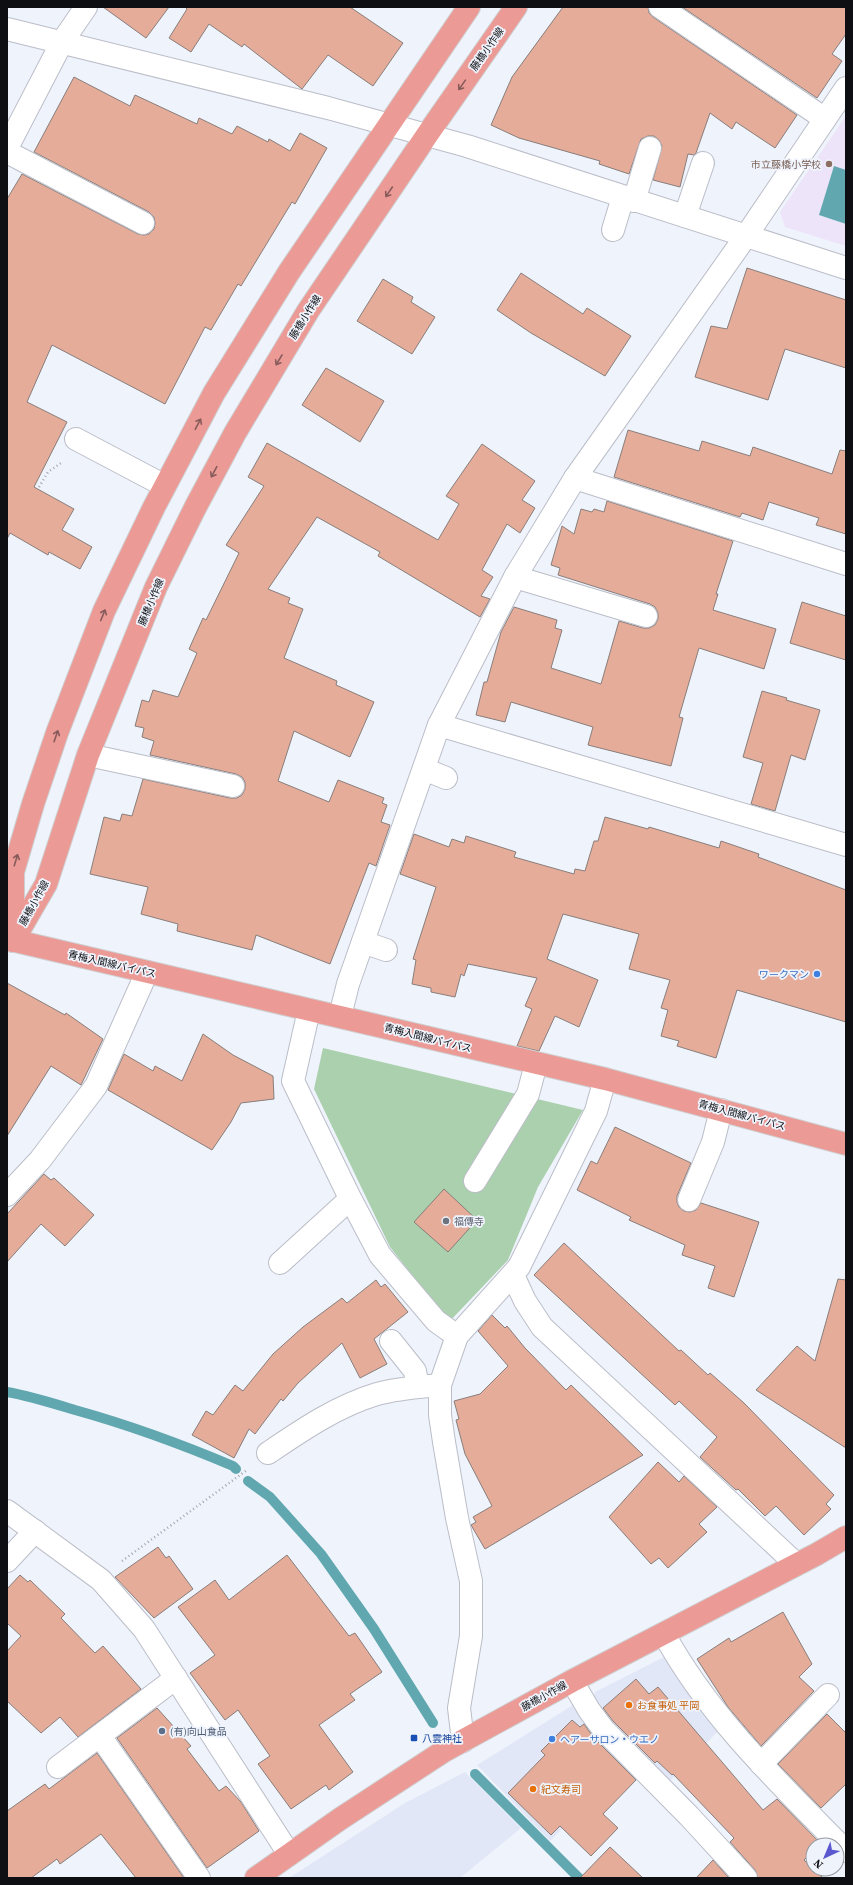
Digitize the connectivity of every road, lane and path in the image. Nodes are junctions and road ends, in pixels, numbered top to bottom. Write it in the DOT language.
graph roads {
  1 [pos="86,7"];
  2 [pos="470,7"];
  3 [pos="516,7"];
  4 [pos="660,7"];
  5 [pos="7,29"];
  6 [pos="62,42"];
  7 [pos="846,88"];
  8 [pos="825,119"];
  9 [pos="388,125"];
  10 [pos="427,135"];
  11 [pos="7,148"];
  12 [pos="650,148"];
  13 [pos="7,152"];
  14 [pos="703,163"];
  15 [pos="629,199"];
  16 [pos="685,216"];
  17 [pos="143,223"];
  18 [pos="613,230"];
  19 [pos="746,236"];
  20 [pos="846,268"];
  21 [pos="76,439"];
  22 [pos="575,478"];
  23 [pos="165,486"];
  24 [pos="846,564"];
  25 [pos="515,577"];
  26 [pos="646,616"];
  27 [pos="439,725"];
  28 [pos="88,755"];
  29 [pos="424,769"];
  30 [pos="446,778"];
  31 [pos="233,786"];
  32 [pos="846,845"];
  33 [pos="10,940"];
  34 [pos="363,942"];
  35 [pos="386,950"];
  36 [pos="147,972"];
  37 [pos="309,1010"];
  38 [pos="340,1016"];
  39 [pos="536,1064"];
  40 [pos="605,1079"];
  41 [pos="722,1110"];
  42 [pos="846,1144"];
  43 [pos="475,1181"];
  44 [pos="7,1195"];
  45 [pos="350,1199"];
  46 [pos="689,1200"];
  47 [pos="280,1263"];
  48 [pos="513,1275"];
  49 [pos="457,1336"];
  50 [pos="392,1341"];
  51 [pos="440,1385"];
  52 [pos="418,1387"];
  53 [pos="268,1453"];
  54 [pos="7,1511"];
  55 [pos="35,1532"];
  56 [pos="846,1537"];
  57 [pos="7,1561"];
  58 [pos="796,1564"];
  59 [pos="101,1580"];
  60 [pos="664,1634"];
  61 [pos="176,1678"];
  62 [pos="572,1681"];
  63 [pos="828,1695"];
  64 [pos="100,1736"];
  65 [pos="463,1741"];
  66 [pos="761,1764"];
  67 [pos="58,1767"];
  68 [pos="846,1851"];
  69 [pos="289,1854"];
  70 [pos="199,1878"];
  71 [pos="256,1878"];
  72 [pos="746,1878"];
  1 -- 6 [label="street"];
  2 -- 9 [label="main road, 藤橋小作線"];
  3 -- 10 [label="main road, 藤橋小作線, one-way"];
  4 -- 8 [label="street"];
  5 -- 6 [label="street"];
  6 -- 9 [label="street"];
  6 -- 11 [label="street"];
  7 -- 8 [label="street"];
  8 -- 19 [label="street"];
  9 -- 10 [label="street"];
  23 -- 9 [label="main road, 藤橋小作線, one-way"];
  10 -- 15 [label="street"];
  10 -- 28 [label="main road, 藤橋小作線, one-way"];
  12 -- 15 [label="street"];
  13 -- 17 [label="street"];
  14 -- 16 [label="street"];
  15 -- 16 [label="street"];
  15 -- 18 [label="street"];
  16 -- 19 [label="street"];
  19 -- 20 [label="street"];
  19 -- 22 [label="street"];
  21 -- 23 [label="street"];
  22 -- 24 [label="street"];
  22 -- 25 [label="street"];
  33 -- 23 [label="main road, 藤橋小作線, one-way"];
  25 -- 26 [label="street"];
  25 -- 27 [label="street"];
  27 -- 29 [label="street"];
  27 -- 32 [label="street"];
  28 -- 31 [label="street"];
  28 -- 33 [label="main road, 藤橋小作線"];
  29 -- 30 [label="street"];
  29 -- 34 [label="street"];
  33 -- 36 [label="main road, 青梅入間線バイパス"];
  34 -- 35 [label="street"];
  34 -- 38 [label="street"];
  36 -- 37 [label="main road, 青梅入間線バイパス"];
  36 -- 44 [label="street"];
  37 -- 38 [label="main road, 青梅入間線バイパス"];
  37 -- 45 [label="street"];
  38 -- 39 [label="main road, 青梅入間線バイパス"];
  39 -- 40 [label="main road, 青梅入間線バイパス"];
  39 -- 43 [label="street"];
  40 -- 41 [label="main road, 青梅入間線バイパス"];
  40 -- 48 [label="street"];
  41 -- 42 [label="main road, 青梅入間線バイパス"];
  41 -- 46 [label="street"];
  45 -- 47 [label="street"];
  45 -- 49 [label="street"];
  48 -- 49 [label="street"];
  48 -- 58 [label="street"];
  49 -- 51 [label="street"];
  50 -- 52 [label="street"];
  51 -- 52 [label="street"];
  51 -- 65 [label="street"];
  52 -- 53 [label="street"];
  53 -- 59 [label="path"];
  54 -- 55 [label="street"];
  55 -- 57 [label="street"];
  55 -- 59 [label="street"];
  56 -- 58 [label="main road, 藤橋小作線"];
  58 -- 60 [label="main road, 藤橋小作線"];
  59 -- 61 [label="street"];
  60 -- 62 [label="main road, 藤橋小作線"];
  60 -- 66 [label="street"];
  61 -- 64 [label="street"];
  61 -- 69 [label="street"];
  62 -- 65 [label="main road, 藤橋小作線"];
  62 -- 72 [label="street"];
  63 -- 66 [label="street"];
  64 -- 67 [label="street"];
  64 -- 70 [label="street"];
  65 -- 69 [label="main road, 藤橋小作線"];
  66 -- 68 [label="street"];
  69 -- 71 [label="main road, 藤橋小作線"];
}
